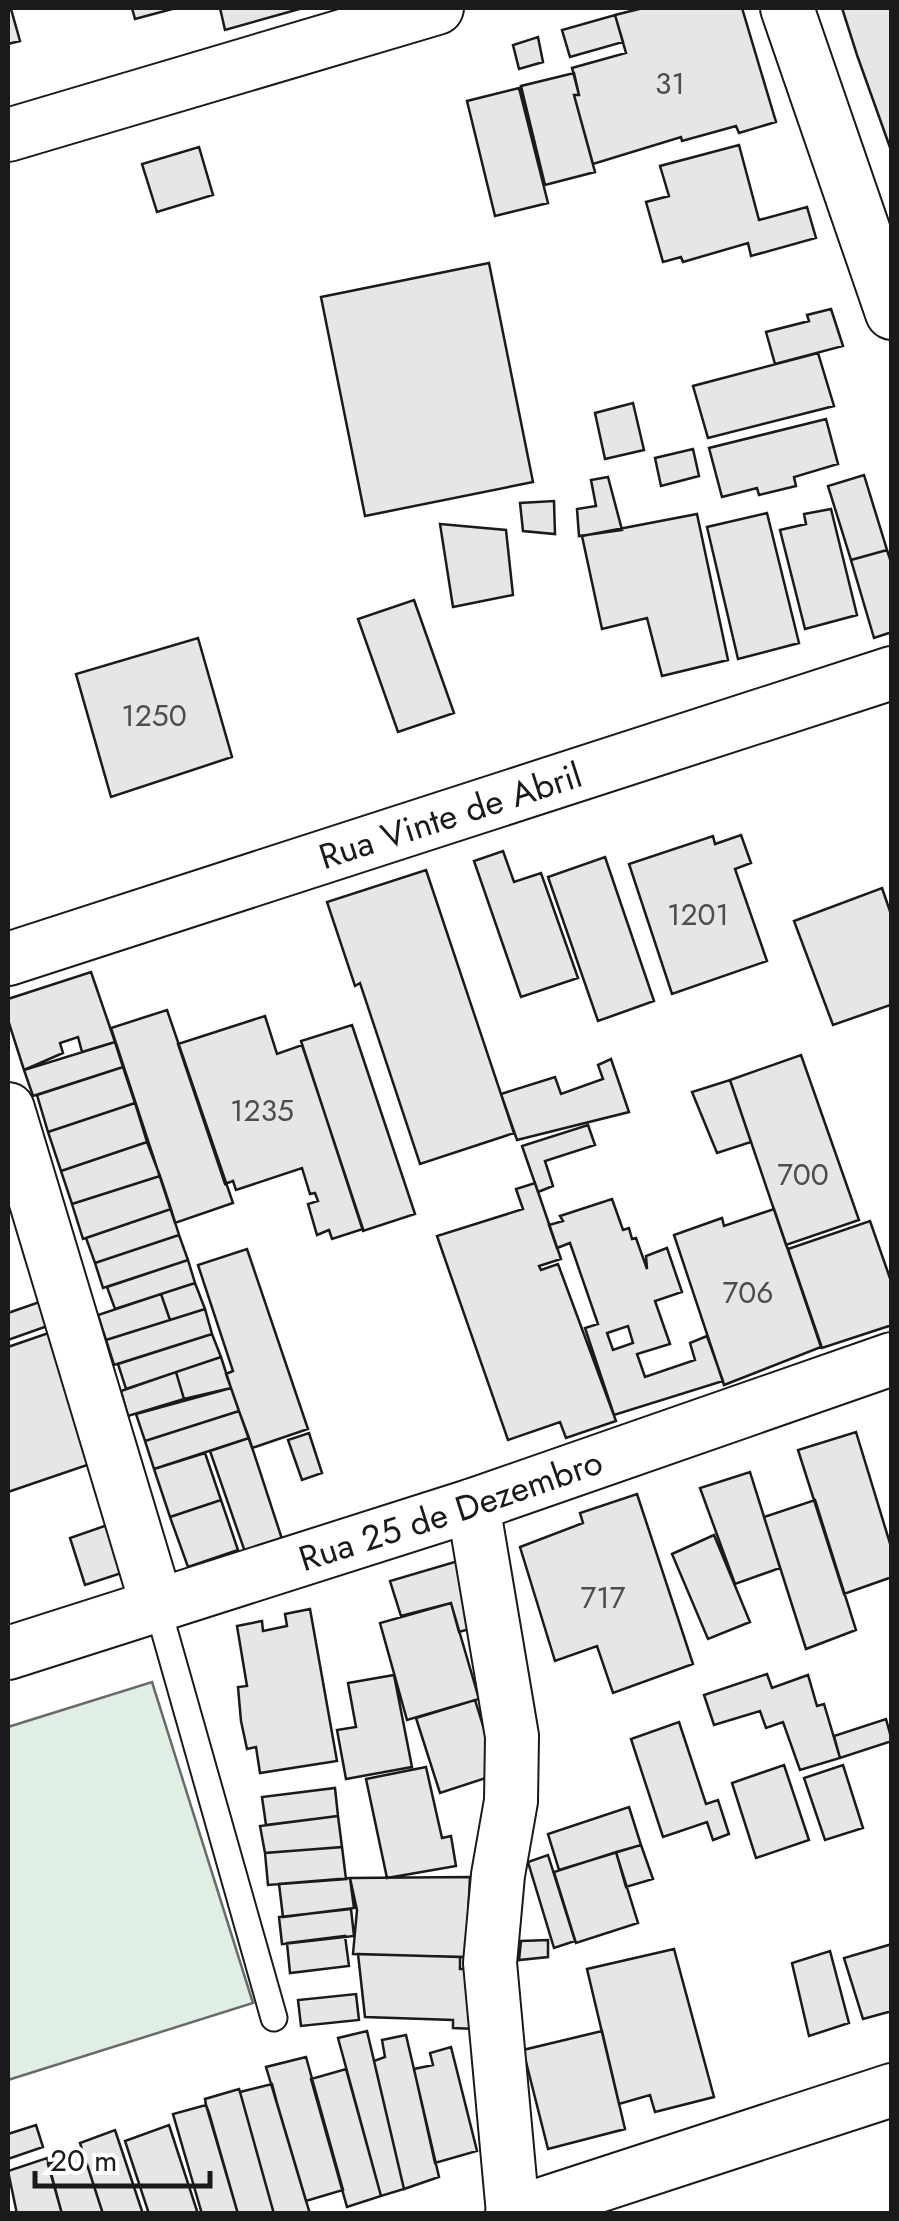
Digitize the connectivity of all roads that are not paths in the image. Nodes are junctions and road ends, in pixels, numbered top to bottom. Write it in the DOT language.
graph roads {
  1 [pos="437,8"];
  2 [pos="787,8"];
  3 [pos="8,135"];
  4 [pos="886,282"];
  5 [pos="892,673"];
  6 [pos="8,959"];
  7 [pos="8,1109"];
  8 [pos="892,1359"];
  9 [pos="472,1505"];
  10 [pos="157,1605"];
  11 [pos="8,1653"];
  12 [pos="274,2018"];
  13 [pos="892,2090"];
  14 [pos="512,2213"];
  1 -- 3 [label="street"];
  2 -- 4 [label="street"];
  5 -- 6 [label="street, Rua Vinte de Abril"];
  7 -- 10 [label="street"];
  8 -- 9 [label="street, Rua 25 de Dezembro"];
  9 -- 10 [label="street, Rua 25 de Dezembro"];
  9 -- 14 [label="street"];
  10 -- 11 [label="street, Rua 25 de Dezembro"];
  10 -- 12 [label="lane"];
  13 -- 14 [label="street"];
}
